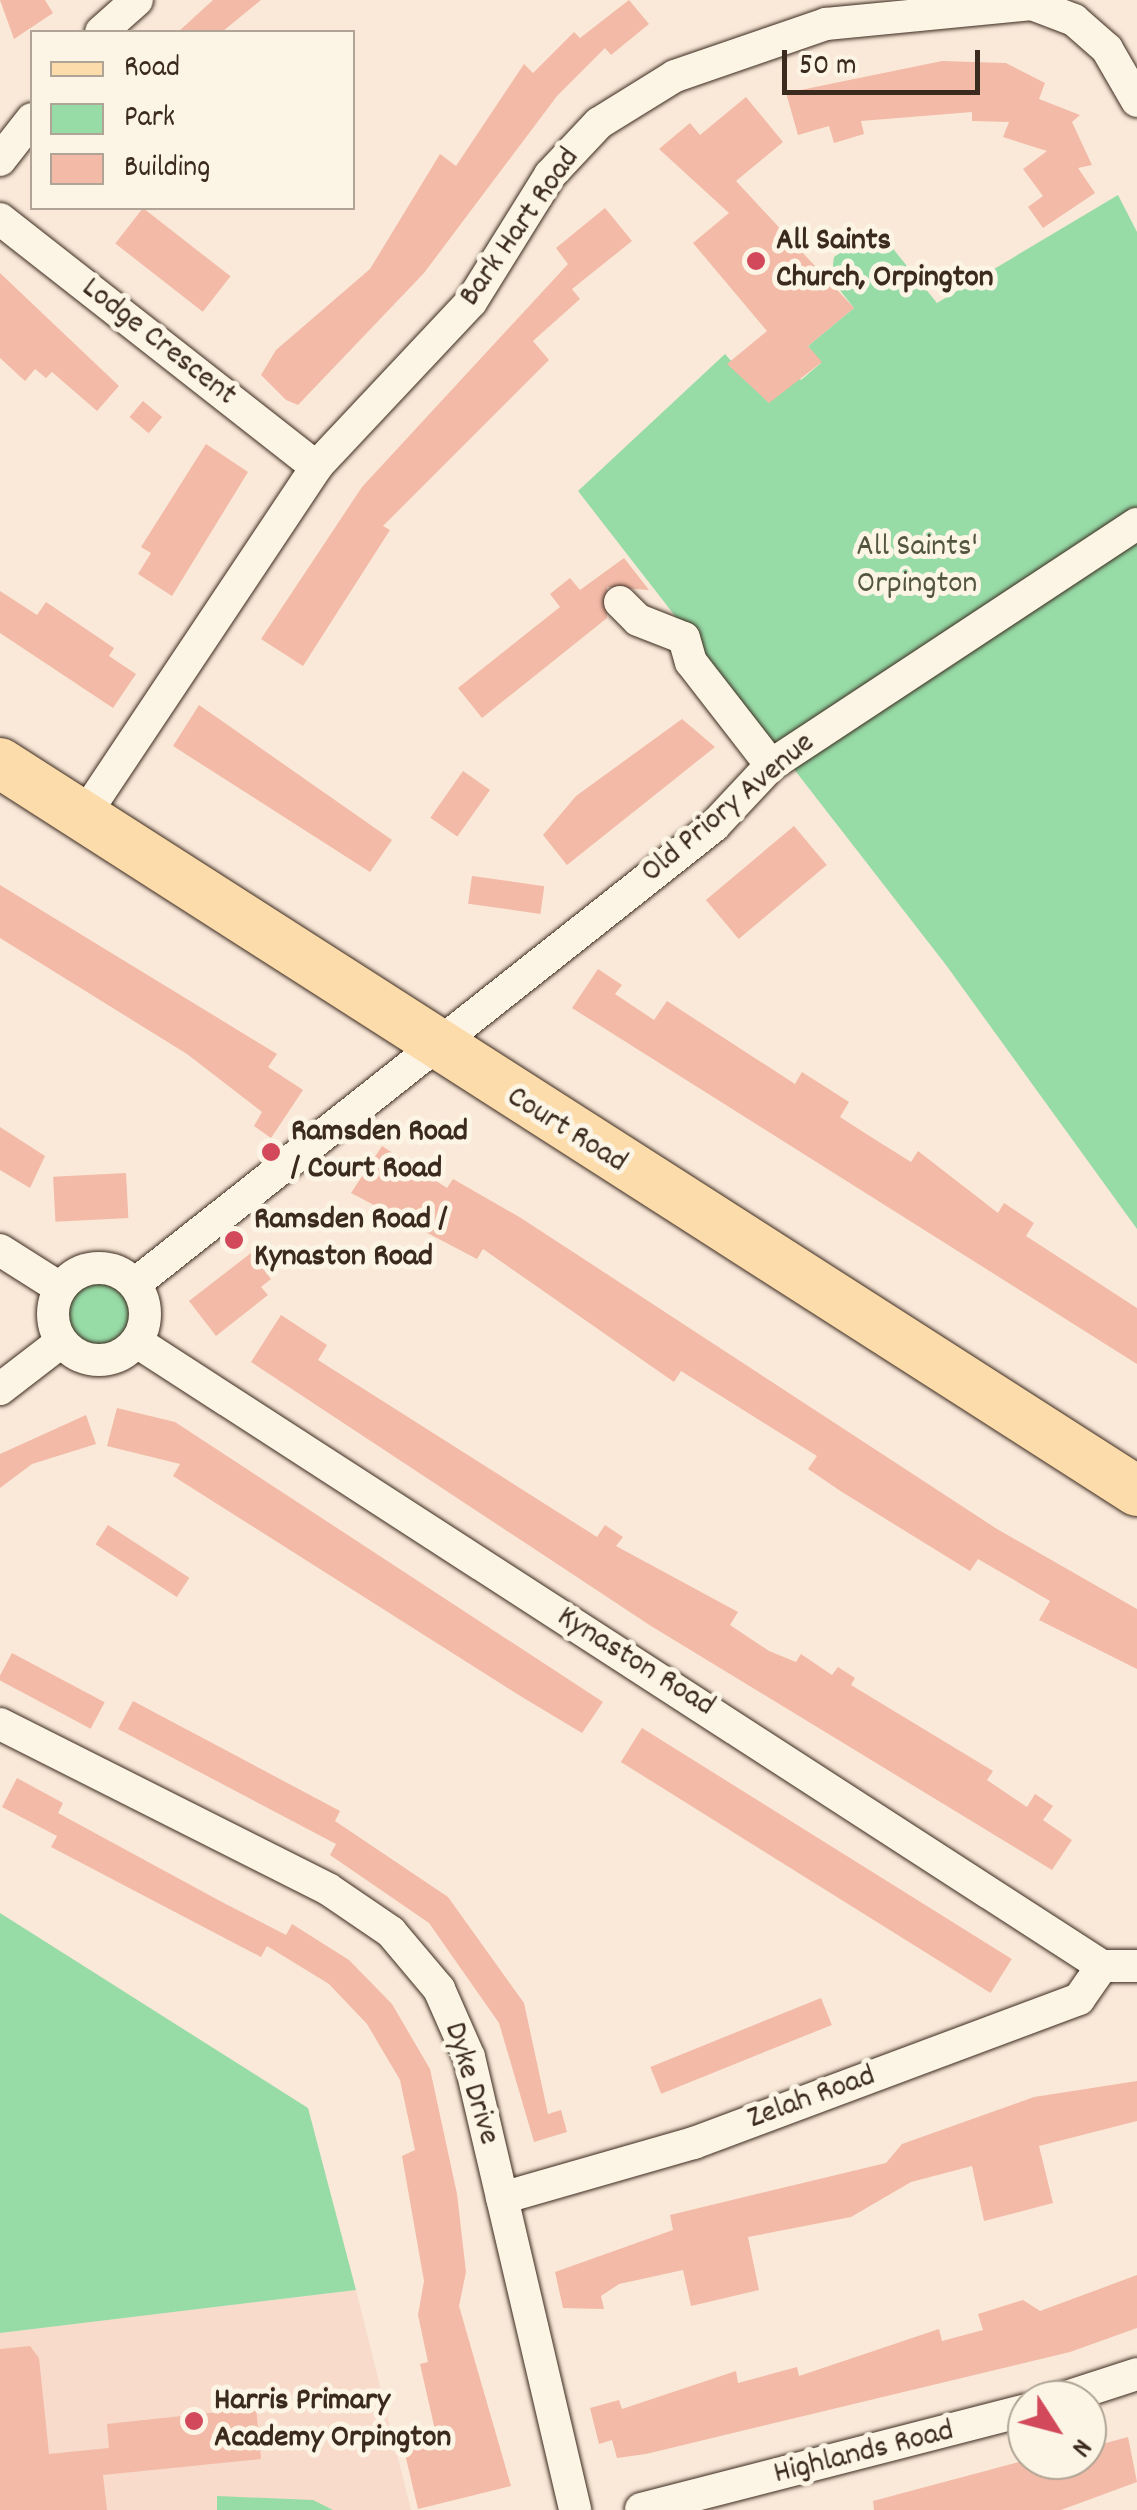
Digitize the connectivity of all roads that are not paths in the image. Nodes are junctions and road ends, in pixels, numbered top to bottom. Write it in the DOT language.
graph roads {
  1 [pos="137,0"];
  2 [pos="822,12"];
  3 [pos="103,30"];
  4 [pos="1137,101"];
  5 [pos="30,122"];
  6 [pos="0,160"];
  7 [pos="0,219"];
  8 [pos="316,467"];
  9 [pos="1137,524"];
  10 [pos="620,602"];
  11 [pos="0,762"];
  12 [pos="771,765"];
  13 [pos="83,817"];
  14 [pos="435,1048"];
  15 [pos="0,1250"];
  16 [pos="136,1284"];
  17 [pos="60,1288"];
  18 [pos="61,1342"];
  19 [pos="137,1342"];
  20 [pos="0,1389"];
  21 [pos="1137,1491"];
  22 [pos="0,1724"];
  23 [pos="1102,1966"];
  24 [pos="1137,1966"];
  25 [pos="502,2198"];
  26 [pos="1137,2374"];
  27 [pos="1107,2384"];
  28 [pos="1007,2415"];
  29 [pos="575,2510"];
  30 [pos="642,2510"];
  1 -- 3 [label="street"];
  2 -- 4 [label="street, Bark Hart Road"];
  2 -- 8 [label="street, Bark Hart Road"];
  5 -- 6 [label="street"];
  7 -- 8 [label="street, Lodge Crescent"];
  8 -- 13 [label="street, Bark Hart Road"];
  9 -- 12 [label="street, Old Priory Avenue"];
  10 -- 12 [label="street"];
  11 -- 13 [label="main road, Court Road"];
  12 -- 14 [label="street, Old Priory Avenue"];
  13 -- 14 [label="main road, Court Road"];
  14 -- 16 [label="street, Old Priory Avenue"];
  14 -- 21 [label="main road, Court Road"];
  15 -- 17 [label="street"];
  16 -- 17 [label="street"];
  16 -- 19 [label="street"];
  17 -- 18 [label="street"];
  18 -- 19 [label="street"];
  18 -- 20 [label="street"];
  19 -- 23 [label="street, Kynaston Road"];
  22 -- 25 [label="street, Dyke Drive"];
  23 -- 24 [label="street"];
  23 -- 25 [label="street, Zelah Road"];
  25 -- 29 [label="street, Dyke Drive"];
  26 -- 27 [label="street"];
  28 -- 30 [label="street, Highlands Road"];
}
